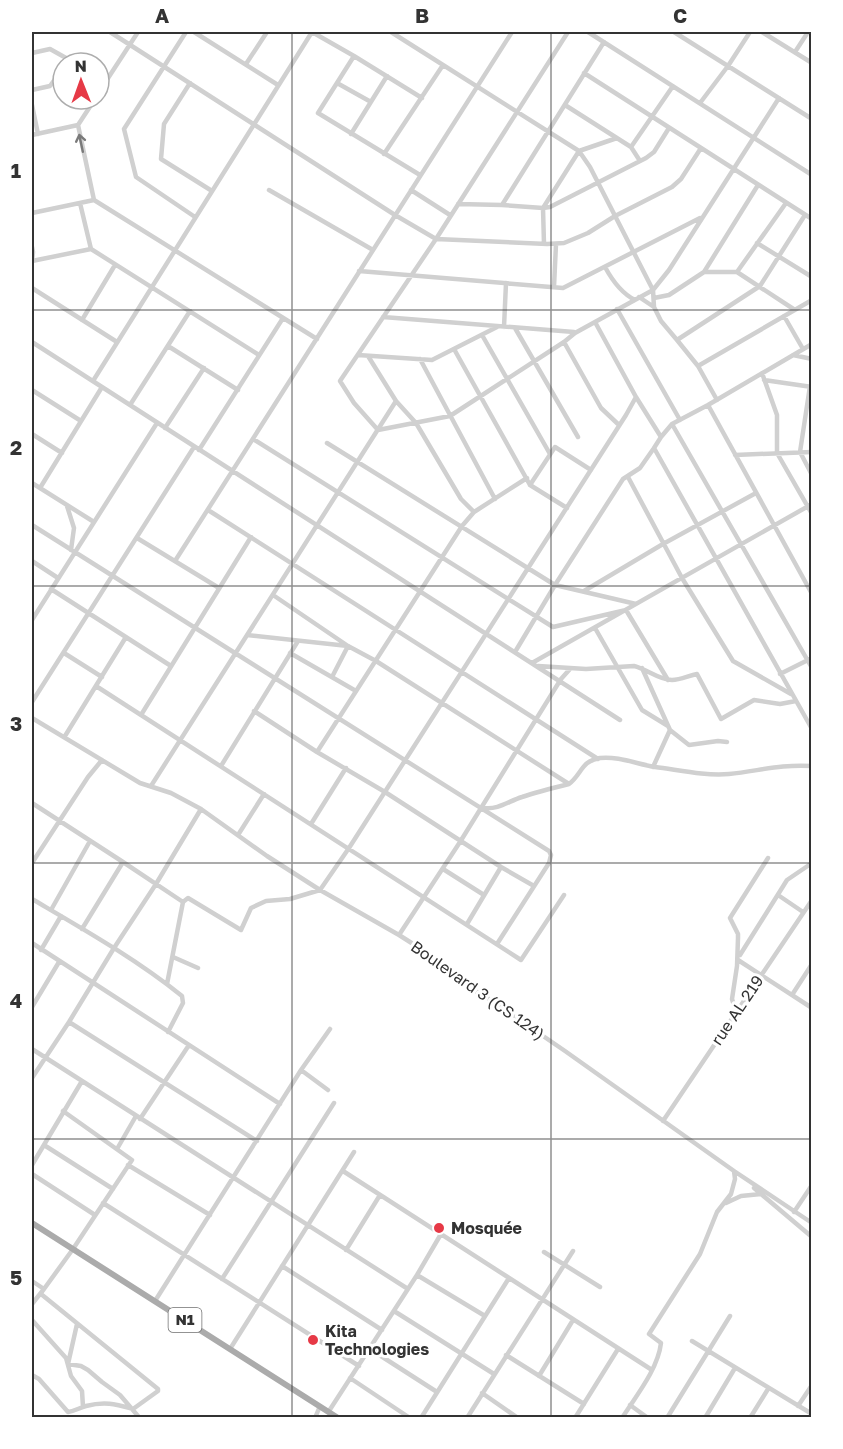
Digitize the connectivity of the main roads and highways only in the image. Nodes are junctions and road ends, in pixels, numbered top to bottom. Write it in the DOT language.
graph roads {
  1 [pos="32,1222"];
  2 [pos="338,1418"];
  1 -- 2 [label="main road, N1"];
}
